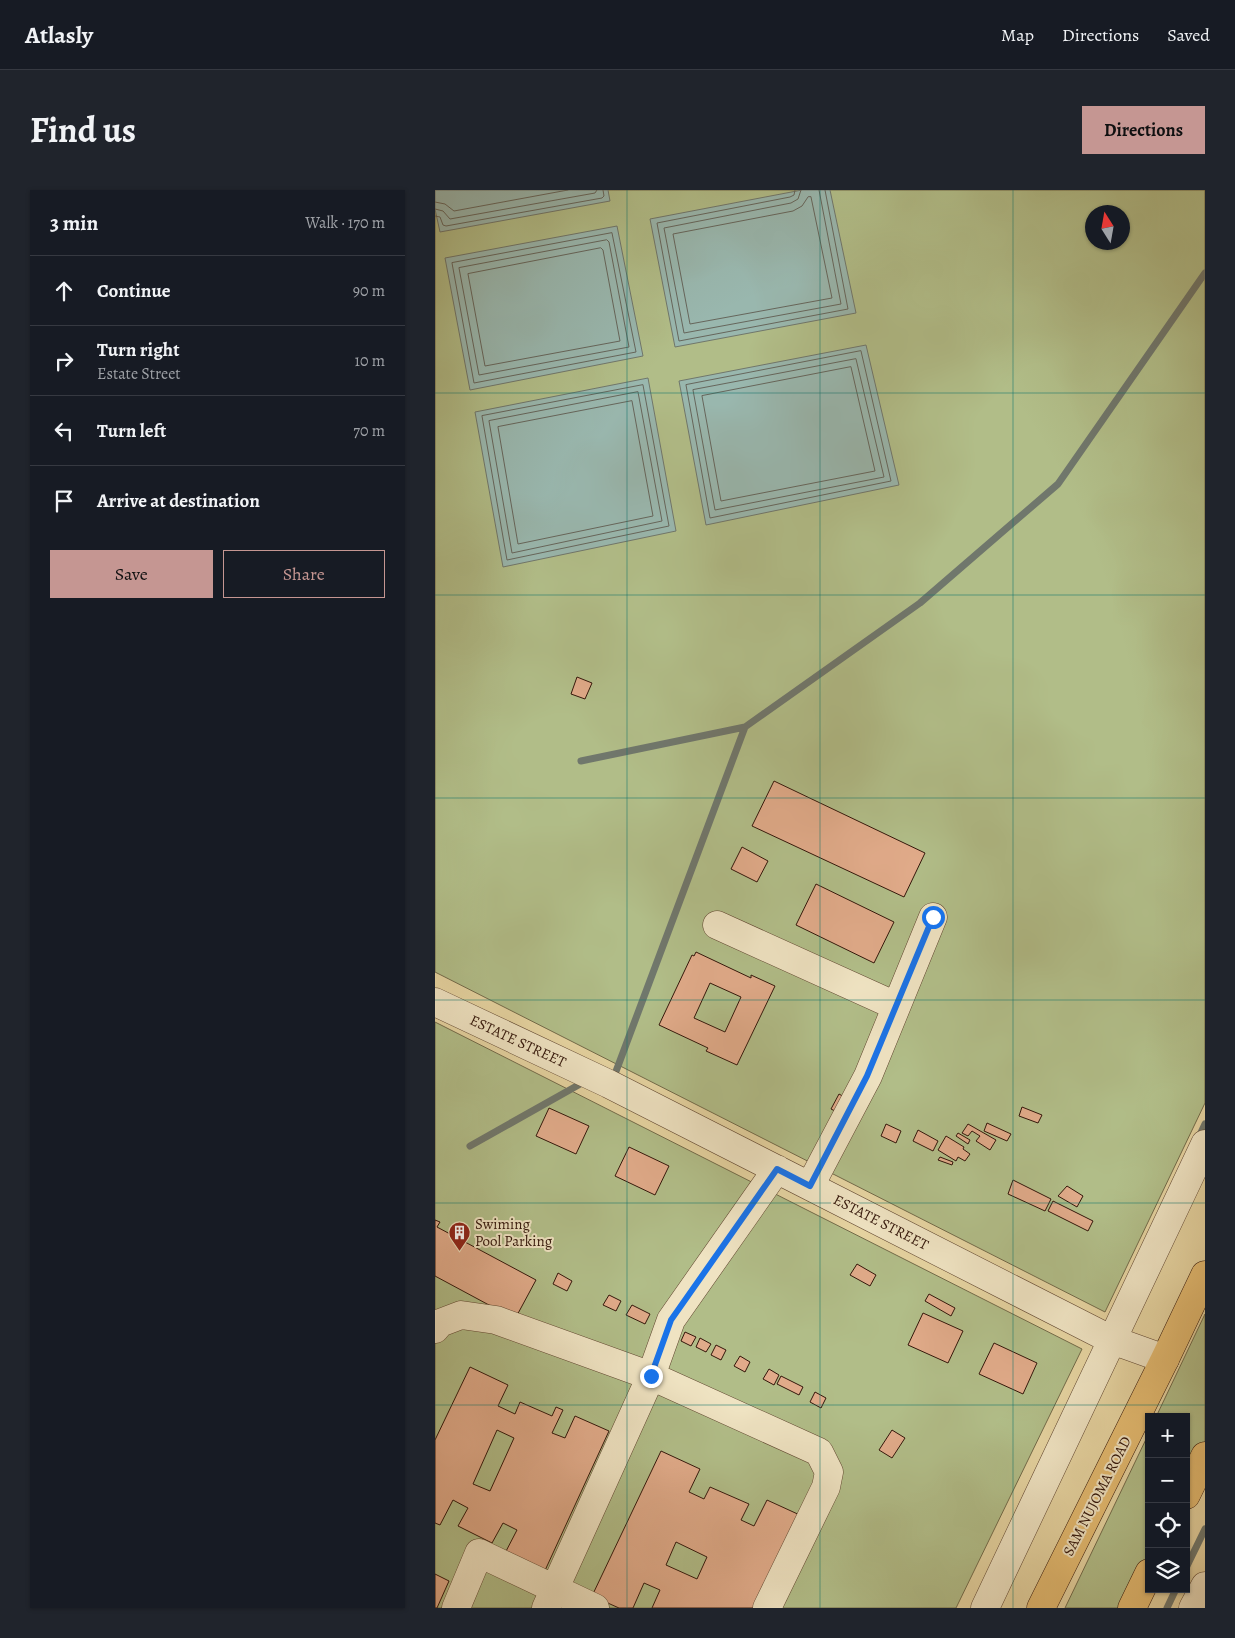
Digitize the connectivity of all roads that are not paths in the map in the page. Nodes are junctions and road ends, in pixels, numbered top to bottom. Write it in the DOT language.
graph roads {
  1 [pos="933,917"];
  2 [pos="717,926"];
  3 [pos="435,1002"];
  4 [pos="896,1006"];
  5 [pos="1205,1144"];
  6 [pos="777,1169"];
  7 [pos="810,1186"];
  8 [pos="1205,1275"];
  9 [pos="435,1329"];
  10 [pos="1112,1340"];
  11 [pos="1165,1359"];
  12 [pos="651,1376"];
  13 [pos="1205,1456"];
  14 [pos="1190,1486"];
  15 [pos="1145,1580"];
  16 [pos="1205,1586"];
  17 [pos="550,1599"];
  18 [pos="456,1608"];
  19 [pos="595,1608"];
  20 [pos="767,1608"];
  21 [pos="985,1608"];
  22 [pos="1041,1608"];
  23 [pos="1132,1608"];
  24 [pos="1193,1608"];
  1 -- 4 [label="street"];
  2 -- 4 [label="street"];
  3 -- 6 [label="street, ESTATE STREET"];
  4 -- 7 [label="street"];
  5 -- 10 [label="street"];
  6 -- 7 [label="street, ESTATE STREET"];
  6 -- 12 [label="street"];
  7 -- 10 [label="street, ESTATE STREET"];
  8 -- 11 [label="main road, SAM NUJOMA ROAD"];
  9 -- 12 [label="street"];
  10 -- 11 [label="street, ESTATE STREET"];
  10 -- 21 [label="street"];
  11 -- 22 [label="main road, SAM NUJOMA ROAD"];
  12 -- 17 [label="street"];
  12 -- 20 [label="street"];
  13 -- 14 [label="main road"];
  15 -- 23 [label="main road"];
  16 -- 24 [label="street"];
  17 -- 18 [label="street"];
  17 -- 19 [label="street"];
}
